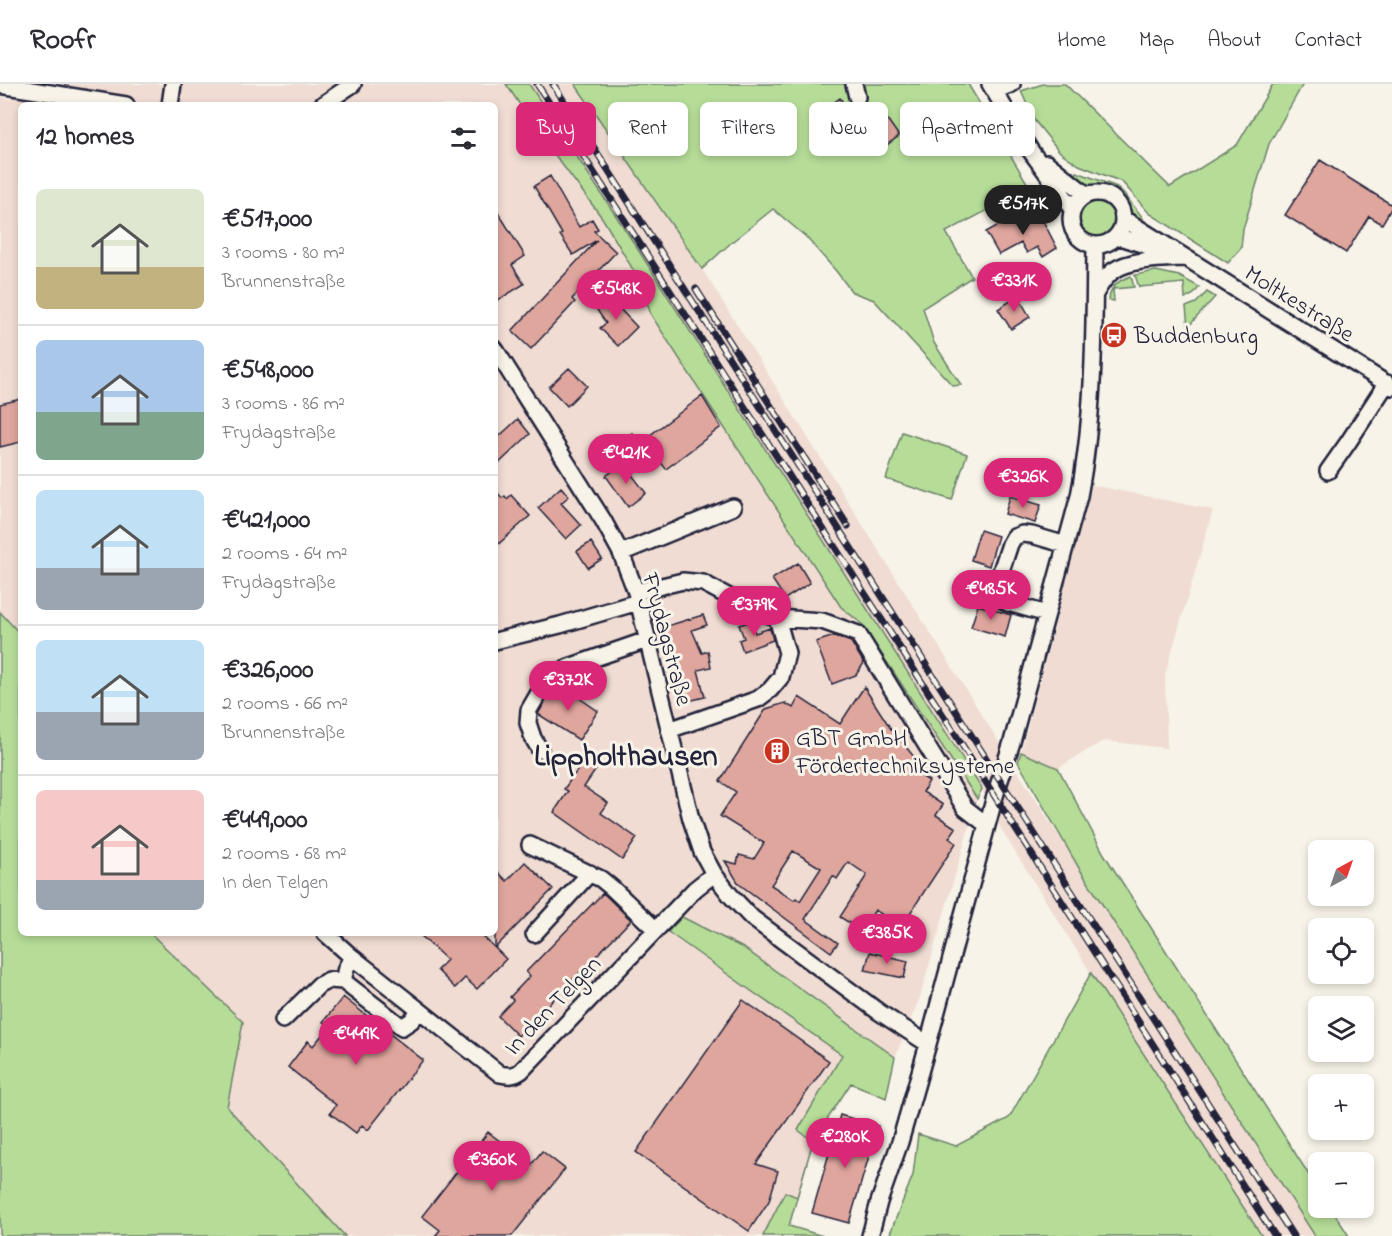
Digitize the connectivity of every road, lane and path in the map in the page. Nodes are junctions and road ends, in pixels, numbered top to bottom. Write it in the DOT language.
graph roads {
  1 [pos="173,84"];
  2 [pos="353,84"];
  3 [pos="1012,84"];
  4 [pos="0,85"];
  5 [pos="992,87"];
  6 [pos="107,102"];
  7 [pos="170,102"];
  8 [pos="326,102"];
  9 [pos="1001,102"];
  10 [pos="1035,154"];
  11 [pos="1034,156"];
  12 [pos="1087,195"];
  13 [pos="1073,209"];
  14 [pos="1124,219"];
  15 [pos="1117,236"];
  16 [pos="1095,244"];
  17 [pos="1184,258"];
  18 [pos="1095,295"];
  19 [pos="498,354"];
  20 [pos="1389,385"];
  21 [pos="1328,471"];
  22 [pos="733,507"];
  23 [pos="1066,545"];
  24 [pos="621,554"];
  25 [pos="637,597"];
  26 [pos="1047,614"];
  27 [pos="777,618"];
  28 [pos="498,640"];
  29 [pos="647,640"];
  30 [pos="669,730"];
  31 [pos="540,750"];
  32 [pos="987,825"];
  33 [pos="530,845"];
  34 [pos="590,873"];
  35 [pos="714,874"];
  36 [pos="656,930"];
  37 [pos="534,934"];
  38 [pos="328,936"];
  39 [pos="352,957"];
  40 [pos="343,981"];
  41 [pos="420,1011"];
  42 [pos="283,1020"];
  43 [pos="928,1044"];
  44 [pos="870,1236"];
  1 -- 7 [label="street"];
  2 -- 8 [label="street"];
  3 -- 5 [label="street"];
  4 -- 6 [label="street"];
  5 -- 9 [label="street"];
  10 -- 12 [label="street"];
  11 -- 13 [label="street"];
  12 -- 13 [label="street"];
  12 -- 14 [label="street"];
  13 -- 16 [label="street"];
  14 -- 15 [label="street"];
  14 -- 17 [label="street, Moltkestraße"];
  15 -- 16 [label="street"];
  15 -- 17 [label="street, Moltkestraße"];
  16 -- 18 [label="street"];
  17 -- 18 [label="street"];
  17 -- 20 [label="street, Moltkestraße"];
  18 -- 23 [label="street"];
  19 -- 24 [label="street, Frydagstraße"];
  20 -- 21 [label="street"];
  22 -- 24 [label="street"];
  23 -- 26 [label="street"];
  23 -- 26 [label="street"];
  24 -- 25 [label="street, Frydagstraße"];
  25 -- 27 [label="street"];
  25 -- 28 [label="street"];
  25 -- 29 [label="street, Frydagstraße"];
  26 -- 32 [label="street"];
  27 -- 30 [label="street"];
  27 -- 32 [label="street"];
  29 -- 30 [label="street, Frydagstraße"];
  29 -- 31 [label="street"];
  30 -- 35 [label="street, Frydagstraße"];
  32 -- 43 [label="street"];
  33 -- 34 [label="street"];
  34 -- 36 [label="street"];
  34 -- 37 [label="street"];
  35 -- 36 [label="street, In den Telgen"];
  35 -- 43 [label="street, Frydagstraße"];
  36 -- 41 [label="street, In den Telgen"];
  38 -- 39 [label="street, In den Telgen"];
  39 -- 40 [label="street"];
  39 -- 41 [label="street, In den Telgen"];
  40 -- 41 [label="street"];
  40 -- 42 [label="street"];
  43 -- 44 [label="street"];
}
